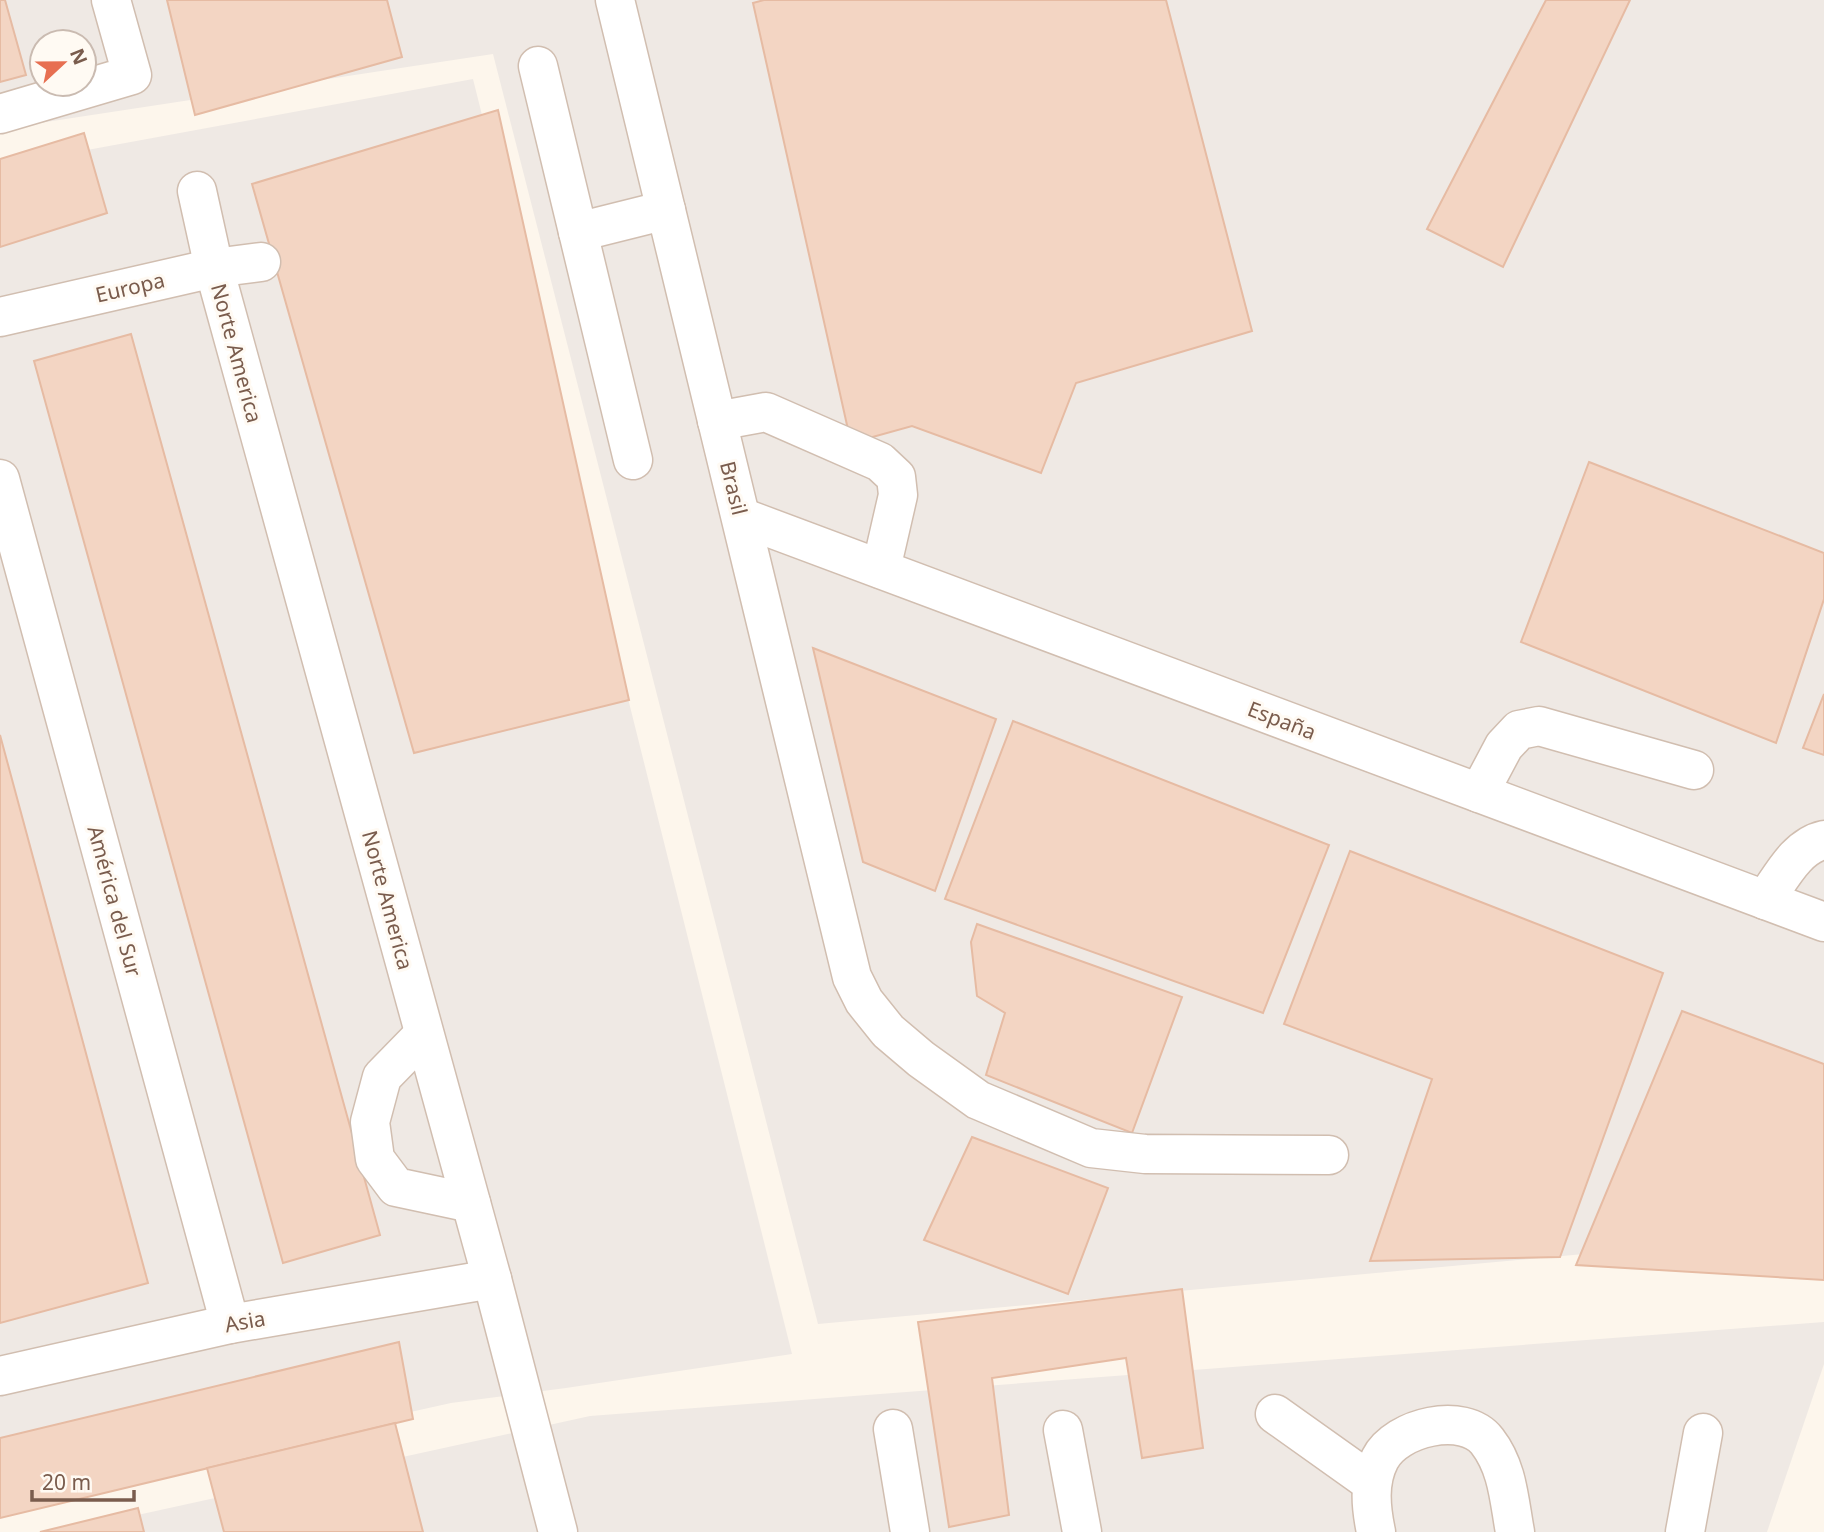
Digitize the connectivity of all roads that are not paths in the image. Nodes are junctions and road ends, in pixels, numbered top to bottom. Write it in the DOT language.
graph roads {
  1 [pos="111,0"];
  2 [pos="615,0"];
  3 [pos="538,66"];
  4 [pos="0,114"];
  5 [pos="197,191"];
  6 [pos="666,210"];
  7 [pos="578,232"];
  8 [pos="261,262"];
  9 [pos="214,268"];
  10 [pos="0,317"];
  11 [pos="717,421"];
  12 [pos="634,460"];
  13 [pos="0,479"];
  14 [pos="741,517"];
  15 [pos="881,569"];
  16 [pos="1695,770"];
  17 [pos="1479,793"];
  18 [pos="1824,840"];
  19 [pos="1765,900"];
  20 [pos="1824,922"];
  21 [pos="424,1034"];
  22 [pos="1329,1155"];
  23 [pos="471,1203"];
  24 [pos="492,1279"];
  25 [pos="230,1324"];
  26 [pos="0,1376"];
  27 [pos="1275,1414"];
  28 [pos="893,1429"];
  29 [pos="1063,1430"];
  30 [pos="1703,1433"];
  31 [pos="1371,1483"];
  32 [pos="558,1532"];
  33 [pos="909,1532"];
  34 [pos="1082,1532"];
  35 [pos="1376,1532"];
  36 [pos="1515,1532"];
  37 [pos="1685,1532"];
  1 -- 4 [label="street"];
  2 -- 6 [label="street, Brasil"];
  3 -- 7 [label="street"];
  5 -- 9 [label="street, Norte America"];
  6 -- 7 [label="street"];
  6 -- 11 [label="street, Brasil"];
  7 -- 12 [label="street"];
  8 -- 9 [label="street, Europa"];
  9 -- 10 [label="street, Europa"];
  9 -- 21 [label="street, Norte America"];
  11 -- 14 [label="street, Brasil"];
  11 -- 15 [label="street"];
  13 -- 25 [label="street, América del Sur"];
  14 -- 15 [label="street, España"];
  14 -- 22 [label="street, Brasil"];
  15 -- 17 [label="street, España"];
  16 -- 17 [label="street"];
  17 -- 19 [label="street, España"];
  18 -- 19 [label="street"];
  19 -- 20 [label="street, España"];
  21 -- 23 [label="street, Norte America"];
  21 -- 23 [label="street"];
  23 -- 24 [label="street, Norte America"];
  24 -- 25 [label="street, Asia"];
  24 -- 32 [label="street, Norte America"];
  25 -- 26 [label="street, Asia"];
  27 -- 31 [label="street"];
  28 -- 33 [label="street"];
  29 -- 34 [label="street"];
  30 -- 37 [label="street"];
  31 -- 35 [label="street"];
  31 -- 36 [label="street"];
}
